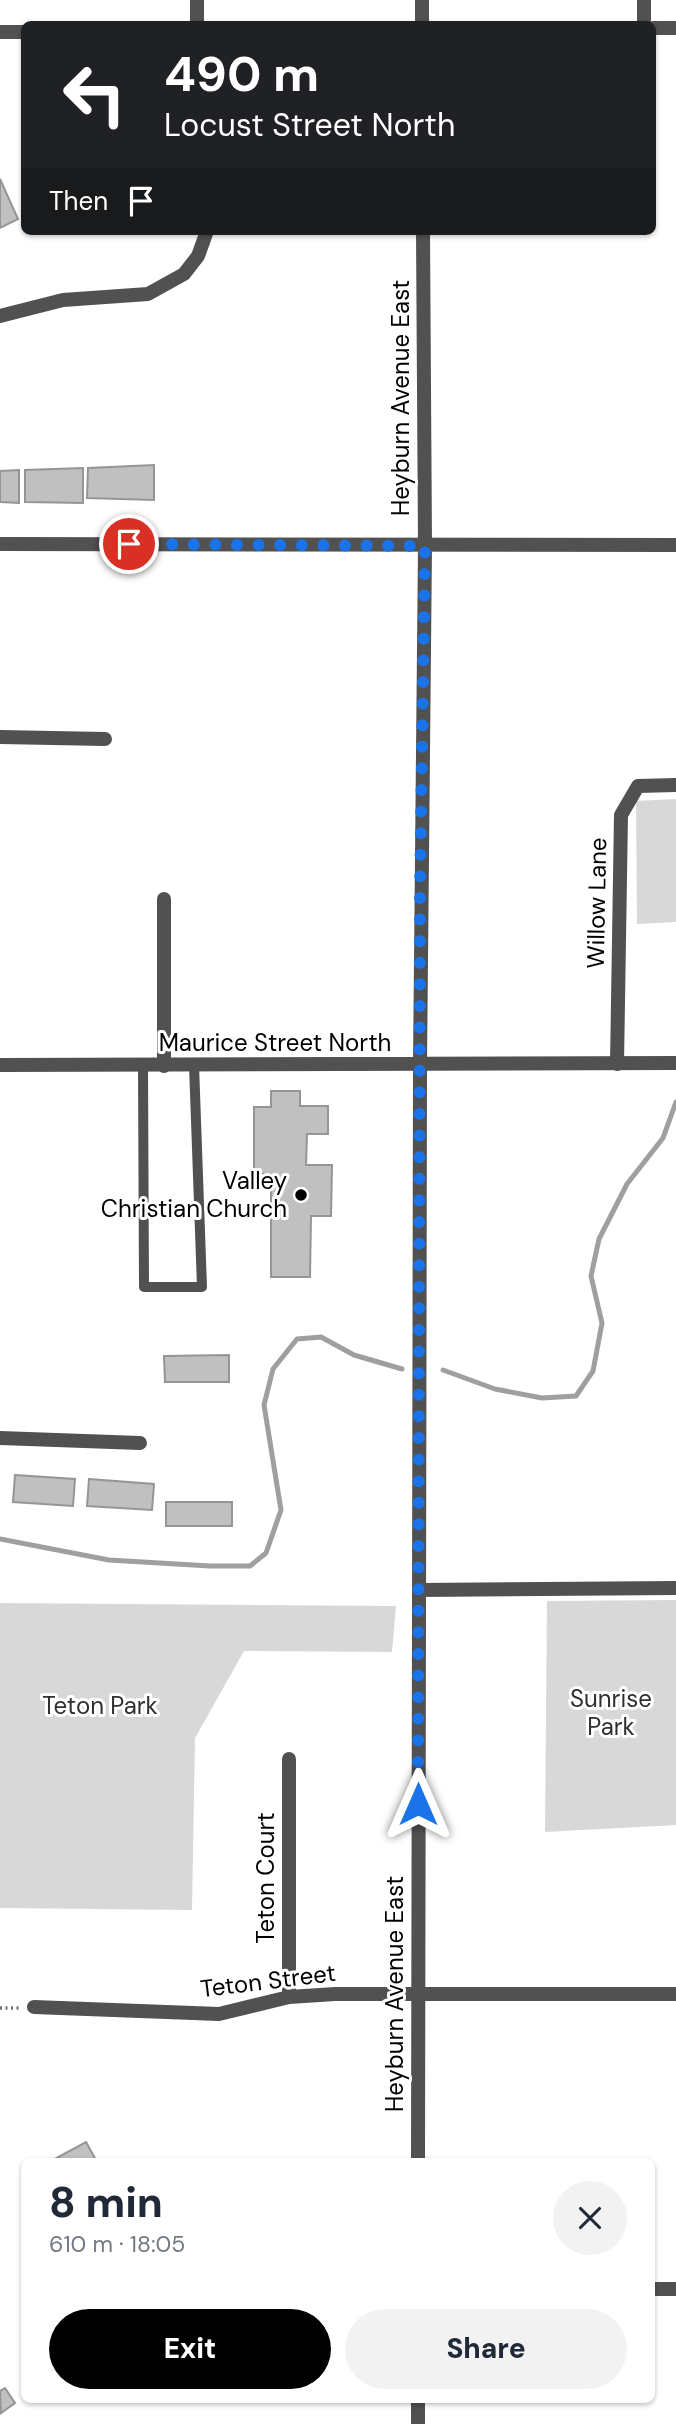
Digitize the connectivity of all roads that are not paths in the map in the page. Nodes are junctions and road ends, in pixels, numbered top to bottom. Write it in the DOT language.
graph roads {
  1 [pos="197,0"];
  2 [pos="422,0"];
  3 [pos="644,0"];
  4 [pos="197,21"];
  5 [pos="422,21"];
  6 [pos="644,21"];
  7 [pos="656,28"];
  8 [pos="676,28"];
  9 [pos="0,32"];
  10 [pos="21,33"];
  11 [pos="206,235"];
  12 [pos="423,235"];
  13 [pos="0,316"];
  14 [pos="0,544"];
  15 [pos="676,545"];
  16 [pos="425,546"];
  17 [pos="0,737"];
  18 [pos="105,739"];
  19 [pos="676,785"];
  20 [pos="164,899"];
  21 [pos="676,1063"];
  22 [pos="617,1064"];
  23 [pos="0,1065"];
  24 [pos="194,1065"];
  25 [pos="420,1065"];
  26 [pos="143,1066"];
  27 [pos="164,1066"];
  28 [pos="0,1438"];
  29 [pos="140,1443"];
  30 [pos="676,1588"];
  31 [pos="419,1590"];
  32 [pos="289,1759"];
  33 [pos="418,1992"];
  34 [pos="676,1994"];
  35 [pos="289,1997"];
  36 [pos="34,2007"];
  37 [pos="418,2158"];
  38 [pos="655,2289"];
  39 [pos="676,2289"];
  40 [pos="418,2403"];
  41 [pos="418,2424"];
  1 -- 4 [label="street"];
  2 -- 5 [label="street"];
  3 -- 6 [label="street"];
  7 -- 8 [label="street"];
  9 -- 10 [label="street"];
  11 -- 13 [label="street"];
  12 -- 16 [label="street, Heyburn Avenue East"];
  14 -- 16 [label="street"];
  15 -- 16 [label="street"];
  16 -- 25 [label="street, Heyburn Avenue East"];
  17 -- 18 [label="street"];
  19 -- 22 [label="street, Willow Lane"];
  20 -- 27 [label="street"];
  21 -- 22 [label="street, Maurice Street North"];
  22 -- 25 [label="street, Maurice Street North"];
  23 -- 26 [label="street, Maurice Street North"];
  24 -- 25 [label="street, Maurice Street North"];
  24 -- 26 [label="lane"];
  24 -- 27 [label="street, Maurice Street North"];
  25 -- 31 [label="street, Heyburn Avenue East"];
  26 -- 27 [label="street, Maurice Street North"];
  28 -- 29 [label="street"];
  30 -- 31 [label="street"];
  31 -- 33 [label="street, Heyburn Avenue East"];
  32 -- 35 [label="street, Teton Court"];
  33 -- 34 [label="street, Teton Street"];
  33 -- 35 [label="street, Teton Street"];
  33 -- 37 [label="street, Heyburn Avenue East"];
  35 -- 36 [label="street, Teton Street"];
  38 -- 39 [label="street"];
  40 -- 41 [label="street"];
}
